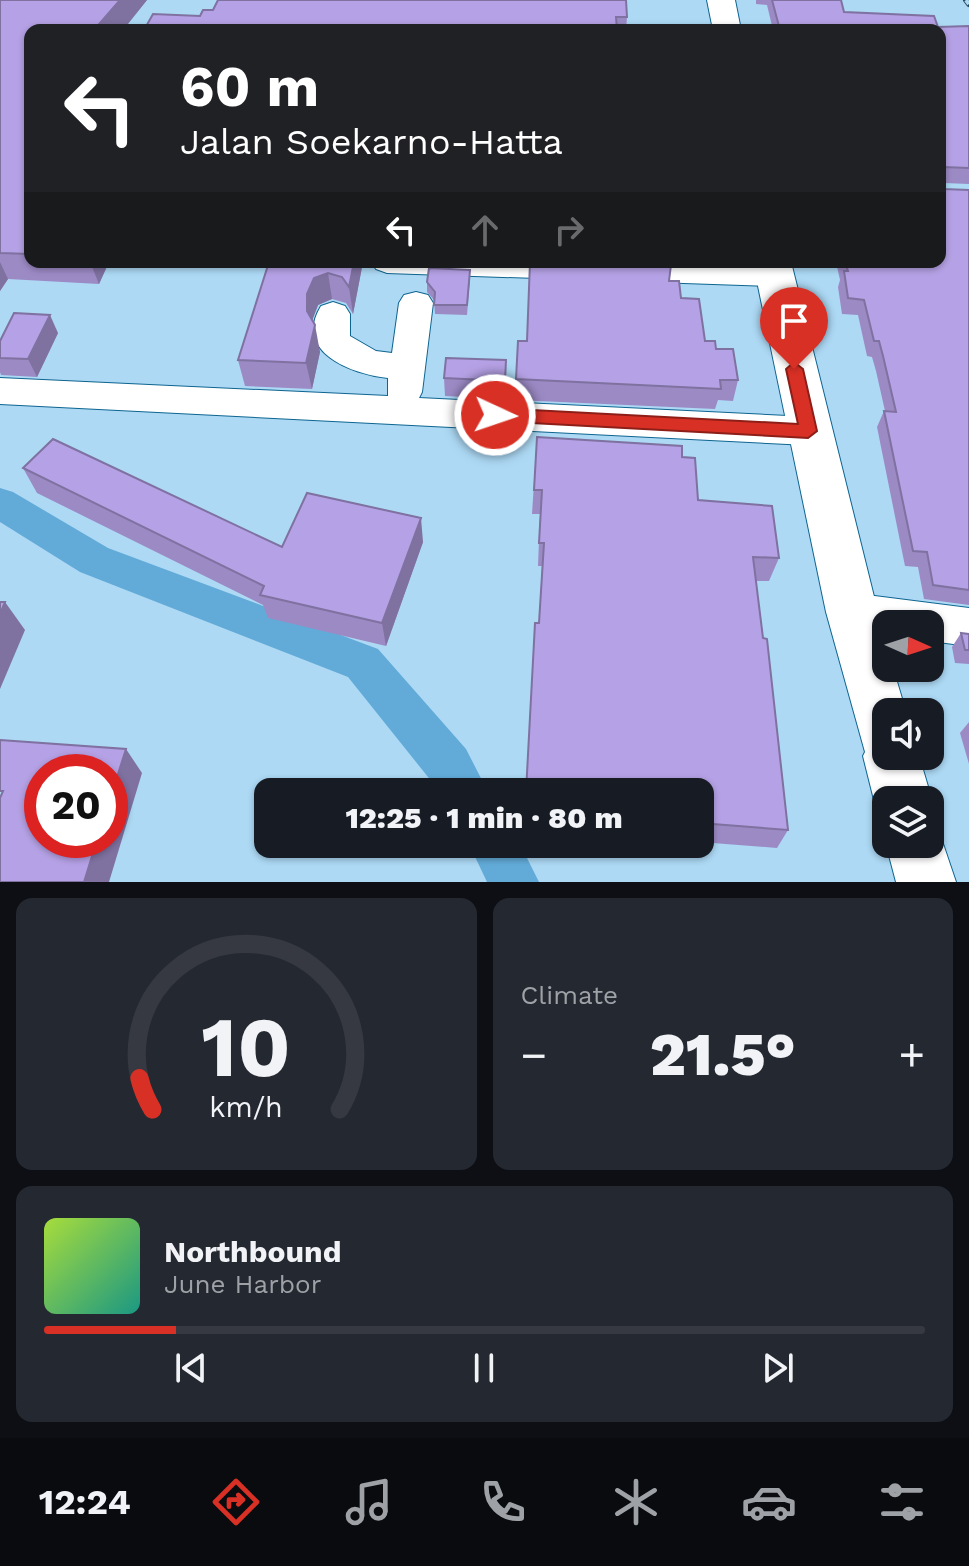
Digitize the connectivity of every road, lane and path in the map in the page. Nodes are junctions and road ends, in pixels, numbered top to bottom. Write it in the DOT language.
graph roads {
  1 [pos="721,0"];
  2 [pos="726,24"];
  3 [pos="718,268"];
  4 [pos="773,269"];
  5 [pos="416,303"];
  6 [pos="333,314"];
  7 [pos="407,368"];
  8 [pos="0,391"];
  9 [pos="401,410"];
  10 [pos="808,431"];
  11 [pos="851,612"];
  12 [pos="969,627"];
  13 [pos="875,698"];
  14 [pos="919,858"];
  15 [pos="926,882"];
  1 -- 2 [label="main road"];
  3 -- 4 [label="street"];
  4 -- 10 [label="main road"];
  5 -- 7 [label="street"];
  6 -- 7 [label="street"];
  7 -- 9 [label="street"];
  8 -- 9 [label="street"];
  9 -- 10 [label="street"];
  10 -- 11 [label="main road"];
  11 -- 12 [label="street"];
  11 -- 13 [label="main road"];
  14 -- 15 [label="main road"];
}
